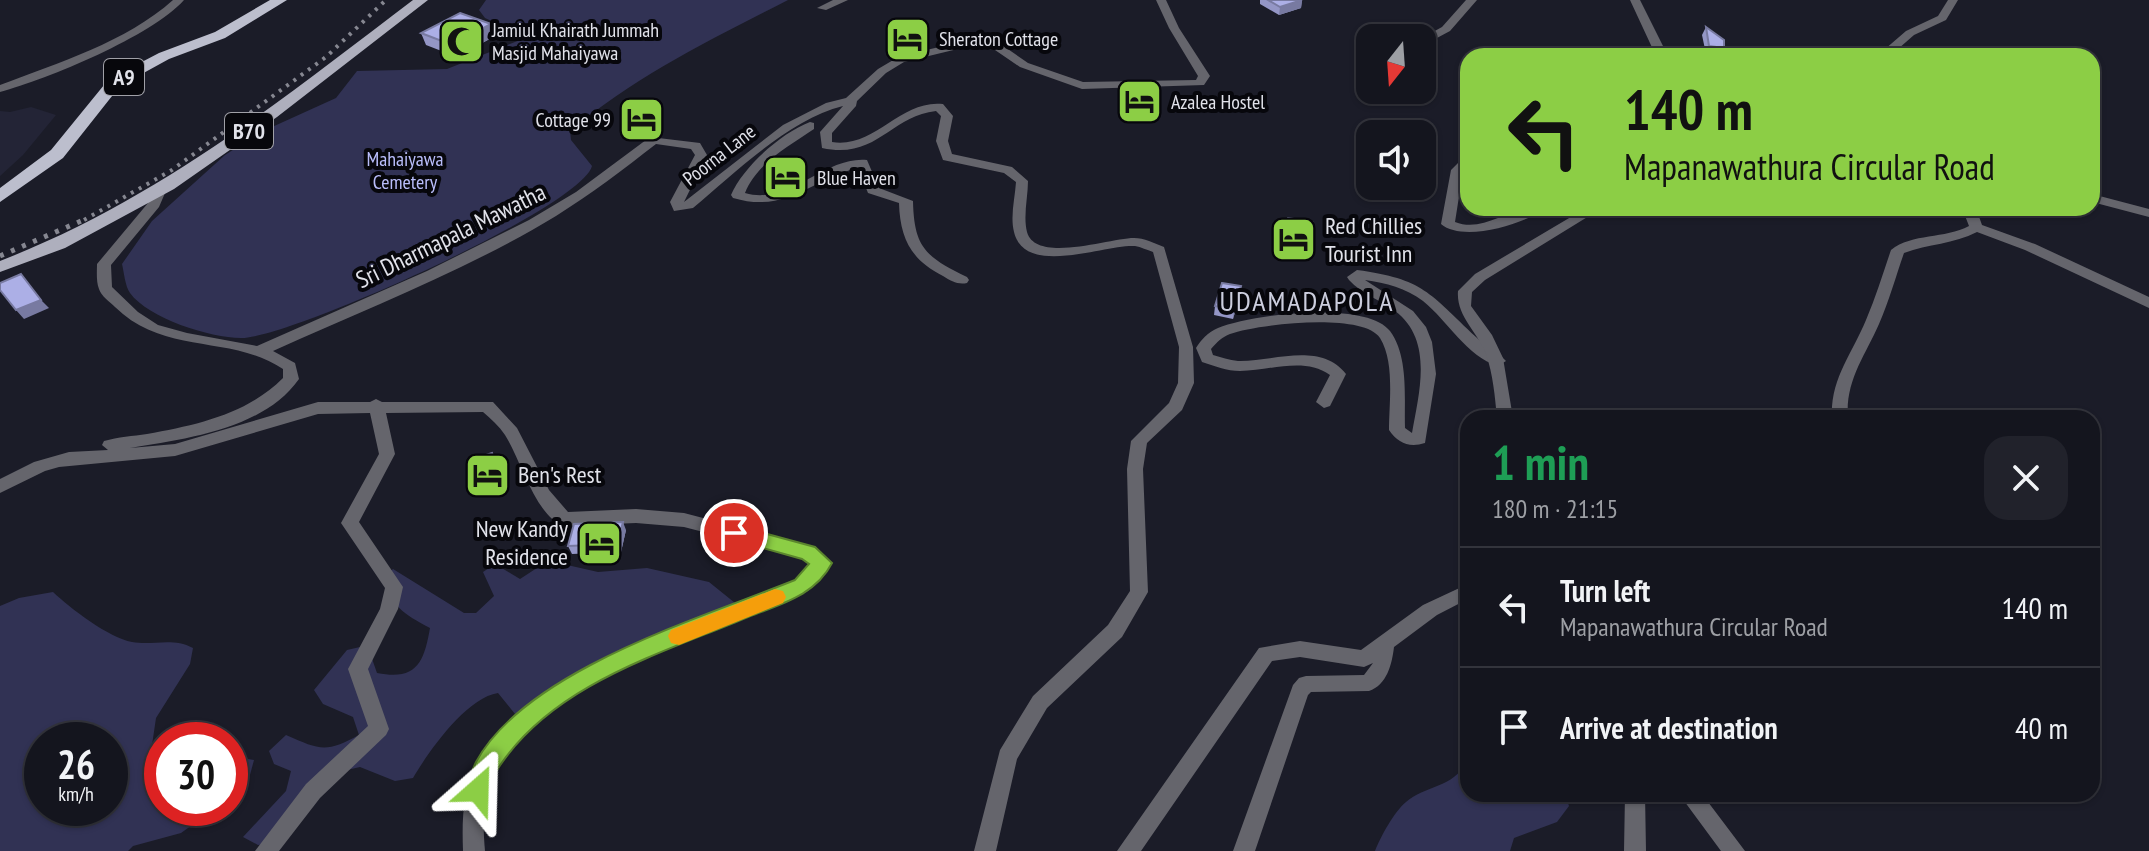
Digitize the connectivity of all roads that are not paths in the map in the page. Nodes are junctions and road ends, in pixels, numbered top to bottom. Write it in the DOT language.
graph roads {
  1 [pos="179,0"];
  2 [pos="280,0"];
  3 [pos="421,0"];
  4 [pos="843,0"];
  5 [pos="1161,0"];
  6 [pos="1472,0"];
  7 [pos="1635,0"];
  8 [pos="1953,0"];
  9 [pos="822,8"];
  10 [pos="1436,35"];
  11 [pos="1658,48"];
  12 [pos="1892,48"];
  13 [pos="0,88"];
  14 [pos="844,101"];
  15 [pos="654,140"];
  16 [pos="1460,168"];
  17 [pos="159,193"];
  18 [pos="0,197"];
  19 [pos="2100,200"];
  20 [pos="2149,213"];
  21 [pos="1515,216"];
  22 [pos="1582,216"];
  23 [pos="1972,216"];
  24 [pos="1976,227"];
  25 [pos="62,240"];
  26 [pos="0,261"];
  27 [pos="0,267"];
  28 [pos="962,280"];
  29 [pos="2149,303"];
  30 [pos="257,352"];
  31 [pos="1498,361"];
  32 [pos="1324,402"];
  33 [pos="376,405"];
  34 [pos="1504,410"];
  35 [pos="1839,410"];
  36 [pos="60,461"];
  37 [pos="0,487"];
  38 [pos="1460,595"];
  39 [pos="1385,646"];
  40 [pos="1635,802"];
  41 [pos="1695,802"];
  42 [pos="266,851"];
  43 [pos="474,851"];
  44 [pos="985,851"];
  45 [pos="1128,851"];
  46 [pos="1244,851"];
  47 [pos="1635,851"];
  48 [pos="1734,851"];
  1 -- 13 [label="street"];
  2 -- 18 [label="highway, A9"];
  3 -- 17 [label="main road, B70"];
  4 -- 9 [label="street"];
  5 -- 14 [label="street"];
  6 -- 10 [label="street"];
  7 -- 11 [label="street"];
  8 -- 12 [label="street"];
  14 -- 15 [label="street, Poorna Lane"];
  14 -- 28 [label="street"];
  14 -- 44 [label="street"];
  15 -- 30 [label="street, Sri Dharmapala Mawatha"];
  16 -- 21 [label="street"];
  17 -- 25 [label="main road, B70"];
  17 -- 30 [label="street"];
  19 -- 20 [label="street"];
  22 -- 31 [label="street"];
  23 -- 24 [label="street"];
  24 -- 29 [label="street"];
  24 -- 35 [label="street"];
  25 -- 26 [label="main road, B70"];
  25 -- 27 [label="main road, B70"];
  30 -- 36 [label="street"];
  31 -- 32 [label="street"];
  31 -- 34 [label="street"];
  33 -- 36 [label="street"];
  33 -- 42 [label="street"];
  33 -- 43 [label="street"];
  36 -- 37 [label="street"];
  38 -- 39 [label="street"];
  39 -- 45 [label="street"];
  39 -- 46 [label="street"];
  40 -- 47 [label="street"];
  41 -- 48 [label="street"];
}
